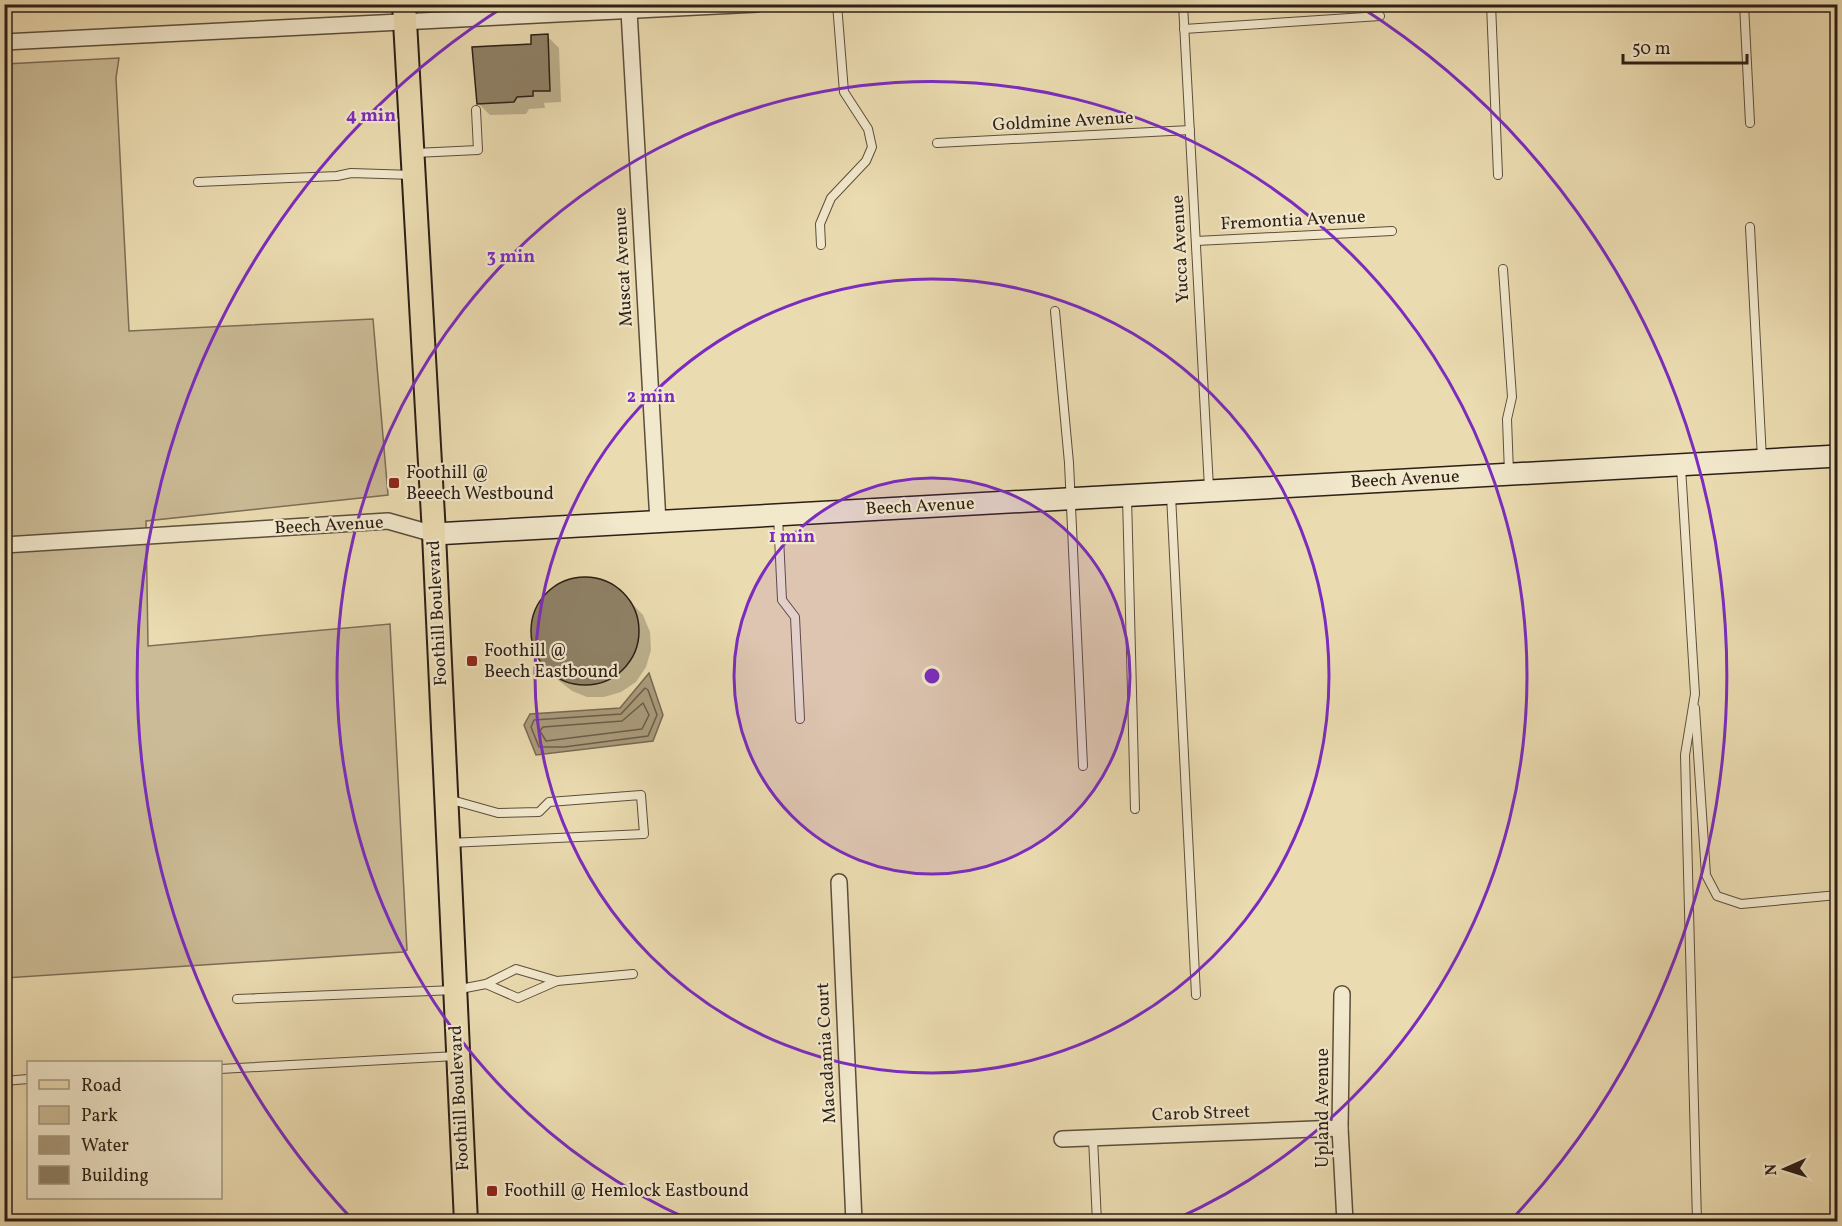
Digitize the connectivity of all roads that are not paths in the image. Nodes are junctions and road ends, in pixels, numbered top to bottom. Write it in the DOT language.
graph roads {
  1 [pos="757,4"];
  2 [pos="837,4"];
  3 [pos="1183,4"];
  4 [pos="1491,4"];
  5 [pos="1744,4"];
  6 [pos="675,6"];
  7 [pos="629,10"];
  8 [pos="405,13"];
  9 [pos="1380,16"];
  10 [pos="1184,29"];
  11 [pos="4,42"];
  12 [pos="476,110"];
  13 [pos="1750,123"];
  14 [pos="1190,130"];
  15 [pos="937,143"];
  16 [pos="414,164"];
  17 [pos="1498,175"];
  18 [pos="198,182"];
  19 [pos="1750,227"];
  20 [pos="1392,231"];
  21 [pos="1196,241"];
  22 [pos="821,245"];
  23 [pos="1503,269"];
  24 [pos="1055,311"];
  25 [pos="1838,456"];
  26 [pos="1762,461"];
  27 [pos="1681,465"];
  28 [pos="1509,475"];
  29 [pos="1209,491"];
  30 [pos="1171,493"];
  31 [pos="1127,496"];
  32 [pos="1069,499"];
  33 [pos="778,515"];
  34 [pos="658,522"];
  35 [pos="434,534"];
  36 [pos="4,545"];
  37 [pos="1695,694"];
  38 [pos="800,719"];
  39 [pos="1083,766"];
  40 [pos="446,799"];
  41 [pos="1136,808"];
  42 [pos="448,843"];
  43 [pos="839,882"];
  44 [pos="1838,895"];
  45 [pos="633,974"];
  46 [pos="557,981"];
  47 [pos="486,984"];
  48 [pos="454,990"];
  49 [pos="1342,994"];
  50 [pos="1196,995"];
  51 [pos="237,999"];
  52 [pos="458,1056"];
  53 [pos="222,1069"];
  54 [pos="27,1079"];
  55 [pos="4,1080"];
  56 [pos="1340,1128"];
  57 [pos="1093,1138"];
  58 [pos="1062,1139"];
  59 [pos="466,1221"];
  60 [pos="567,1221"];
  61 [pos="623,1221"];
  62 [pos="854,1221"];
  63 [pos="1097,1221"];
  64 [pos="1345,1221"];
  65 [pos="1697,1221"];
  1 -- 6 [label="street"];
  2 -- 22 [label="lane"];
  3 -- 10 [label="lane, Yucca Avenue"];
  4 -- 17 [label="lane"];
  5 -- 13 [label="lane"];
  6 -- 7 [label="street"];
  7 -- 8 [label="street"];
  7 -- 34 [label="street, Muscat Avenue"];
  8 -- 11 [label="street"];
  8 -- 16 [label="main road, Foothill Boulevard"];
  9 -- 10 [label="lane"];
  10 -- 14 [label="lane, Yucca Avenue"];
  12 -- 16 [label="lane"];
  14 -- 15 [label="lane, Goldmine Avenue"];
  14 -- 21 [label="lane, Yucca Avenue"];
  16 -- 18 [label="lane"];
  16 -- 35 [label="main road, Foothill Boulevard"];
  19 -- 26 [label="lane"];
  20 -- 21 [label="lane, Fremontia Avenue"];
  21 -- 29 [label="lane, Yucca Avenue"];
  23 -- 28 [label="lane"];
  24 -- 32 [label="lane"];
  25 -- 26 [label="main road, Beech Avenue"];
  26 -- 27 [label="main road, Beech Avenue"];
  27 -- 28 [label="main road, Beech Avenue"];
  27 -- 37 [label="lane"];
  28 -- 29 [label="main road, Beech Avenue"];
  29 -- 30 [label="main road, Beech Avenue"];
  30 -- 31 [label="main road, Beech Avenue"];
  30 -- 50 [label="lane"];
  31 -- 32 [label="main road, Beech Avenue"];
  31 -- 41 [label="lane"];
  32 -- 33 [label="main road, Beech Avenue"];
  32 -- 39 [label="lane"];
  33 -- 34 [label="main road, Beech Avenue"];
  33 -- 38 [label="lane"];
  34 -- 35 [label="main road, Beech Avenue"];
  35 -- 36 [label="street, Beech Avenue"];
  35 -- 40 [label="main road, Foothill Boulevard"];
  37 -- 44 [label="lane"];
  37 -- 65 [label="lane"];
  40 -- 42 [label="main road, Foothill Boulevard"];
  40 -- 42 [label="lane"];
  42 -- 48 [label="main road, Foothill Boulevard"];
  43 -- 62 [label="street, Macadamia Court"];
  45 -- 46 [label="lane"];
  46 -- 47 [label="lane"];
  46 -- 47 [label="lane"];
  47 -- 48 [label="lane"];
  48 -- 51 [label="lane"];
  48 -- 52 [label="main road, Foothill Boulevard"];
  49 -- 56 [label="street, Upland Avenue"];
  52 -- 53 [label="lane"];
  52 -- 59 [label="main road, Foothill Boulevard"];
  54 -- 55 [label="lane"];
  56 -- 57 [label="street, Carob Street"];
  56 -- 64 [label="street, Upland Avenue"];
  57 -- 58 [label="street, Carob Street"];
  57 -- 63 [label="lane"];
  60 -- 61 [label="lane"];
}
